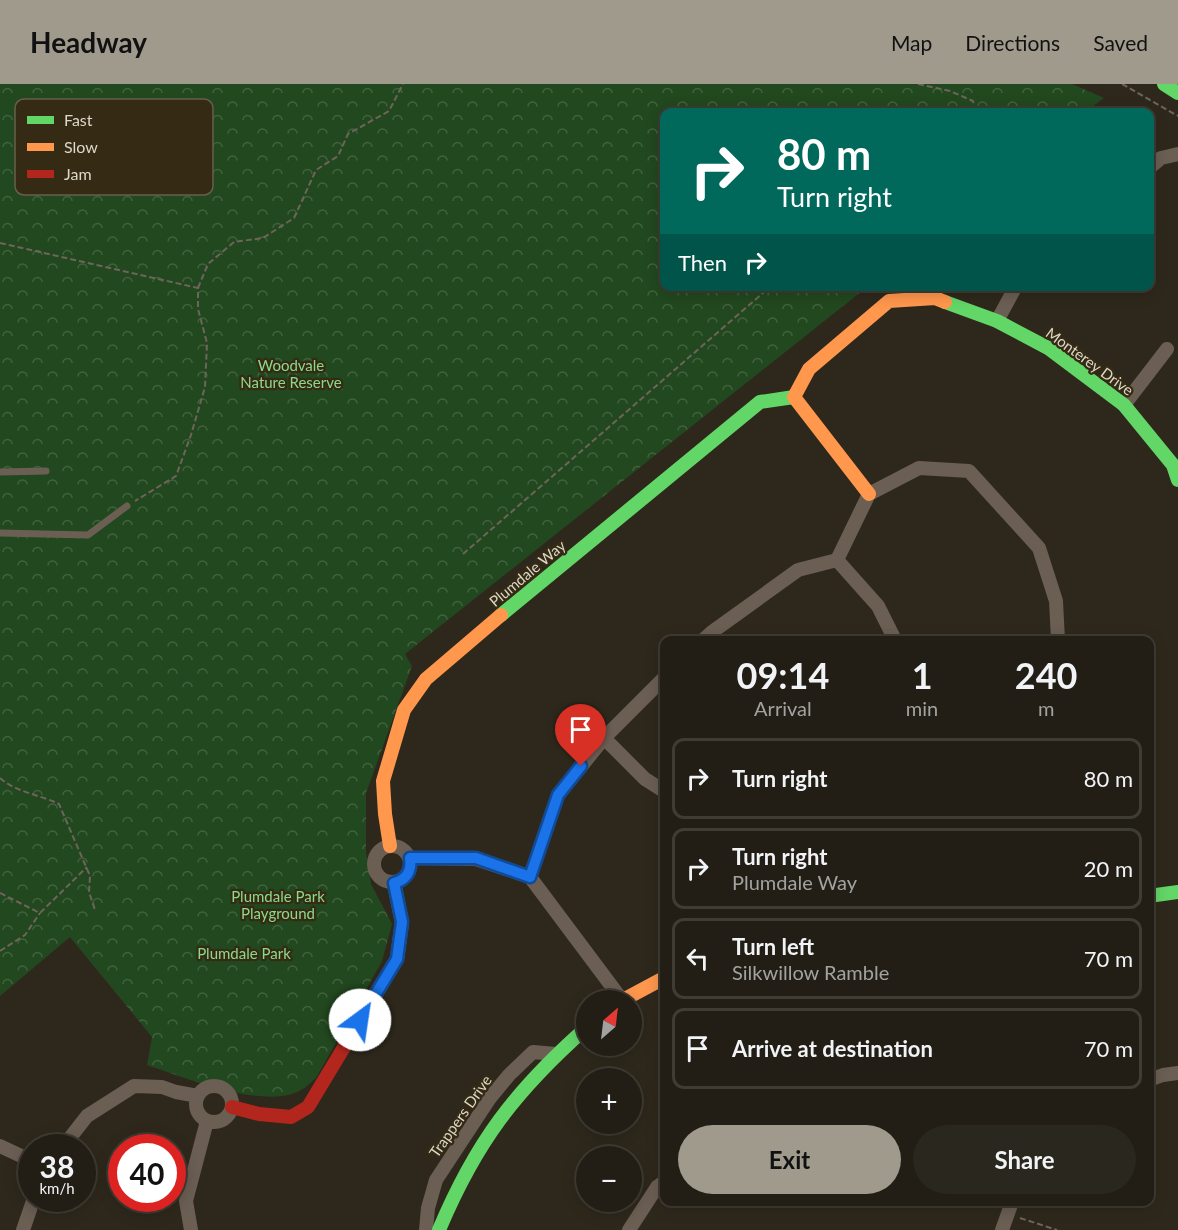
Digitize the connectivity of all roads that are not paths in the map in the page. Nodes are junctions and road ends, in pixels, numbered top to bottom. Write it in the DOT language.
graph roads {
  1 [pos="1164,84"];
  2 [pos="1178,92"];
  3 [pos="1178,154"];
  4 [pos="1154,164"];
  5 [pos="1013,291"];
  6 [pos="997,321"];
  7 [pos="1167,350"];
  8 [pos="794,397"];
  9 [pos="1124,405"];
  10 [pos="46,471"];
  11 [pos="0,472"];
  12 [pos="1178,480"];
  13 [pos="869,494"];
  14 [pos="127,506"];
  15 [pos="0,533"];
  16 [pos="837,560"];
  17 [pos="708,636"];
  18 [pos="893,636"];
  19 [pos="1058,636"];
  20 [pos="660,682"];
  21 [pos="604,738"];
  22 [pos="660,788"];
  23 [pos="390,846"];
  24 [pos="410,858"];
  25 [pos="530,877"];
  26 [pos="394,883"];
  27 [pos="1178,892"];
  28 [pos="1154,895"];
  29 [pos="1178,905"];
  30 [pos="1154,907"];
  31 [pos="660,980"];
  32 [pos="615,990"];
  33 [pos="642,990"];
  34 [pos="660,992"];
  35 [pos="642,1002"];
  36 [pos="576,1037"];
  37 [pos="576,1052"];
  38 [pos="556,1054"];
  39 [pos="1178,1073"];
  40 [pos="1154,1078"];
  41 [pos="198,1096"];
  42 [pos="232,1107"];
  43 [pos="207,1121"];
  44 [pos="73,1134"];
  45 [pos="0,1146"];
  46 [pos="18,1154"];
  47 [pos="660,1185"];
  48 [pos="1010,1208"];
  49 [pos="29,1212"];
  50 [pos="23,1230"];
  51 [pos="190,1230"];
  52 [pos="426,1230"];
  53 [pos="439,1230"];
  54 [pos="450,1230"];
  55 [pos="629,1230"];
  56 [pos="1002,1230"];
  1 -- 2 [label="street"];
  3 -- 4 [label="street"];
  5 -- 6 [label="street"];
  6 -- 8 [label="street, Monterey Drive"];
  6 -- 9 [label="street, Monterey Drive"];
  7 -- 9 [label="street"];
  8 -- 13 [label="street"];
  8 -- 23 [label="street, Plumdale Way"];
  9 -- 12 [label="street, Monterey Drive"];
  10 -- 11 [label="lane"];
  13 -- 16 [label="street"];
  13 -- 19 [label="street"];
  14 -- 15 [label="lane"];
  16 -- 17 [label="street"];
  16 -- 18 [label="street"];
  20 -- 21 [label="street"];
  21 -- 22 [label="street"];
  21 -- 25 [label="street"];
  23 -- 24 [label="street"];
  23 -- 26 [label="street"];
  24 -- 25 [label="street"];
  24 -- 26 [label="street"];
  25 -- 32 [label="street"];
  26 -- 42 [label="street"];
  27 -- 28 [label="street"];
  29 -- 30 [label="street"];
  31 -- 33 [label="street"];
  34 -- 35 [label="street"];
  36 -- 38 [label="street"];
  37 -- 54 [label="street"];
  38 -- 52 [label="street, Trappers Drive"];
  38 -- 53 [label="street"];
  39 -- 40 [label="street"];
  41 -- 42 [label="street"];
  41 -- 43 [label="street"];
  41 -- 44 [label="street"];
  42 -- 43 [label="street"];
  43 -- 51 [label="street"];
  45 -- 46 [label="street"];
  47 -- 55 [label="street"];
  48 -- 56 [label="street"];
  49 -- 50 [label="street"];
}
